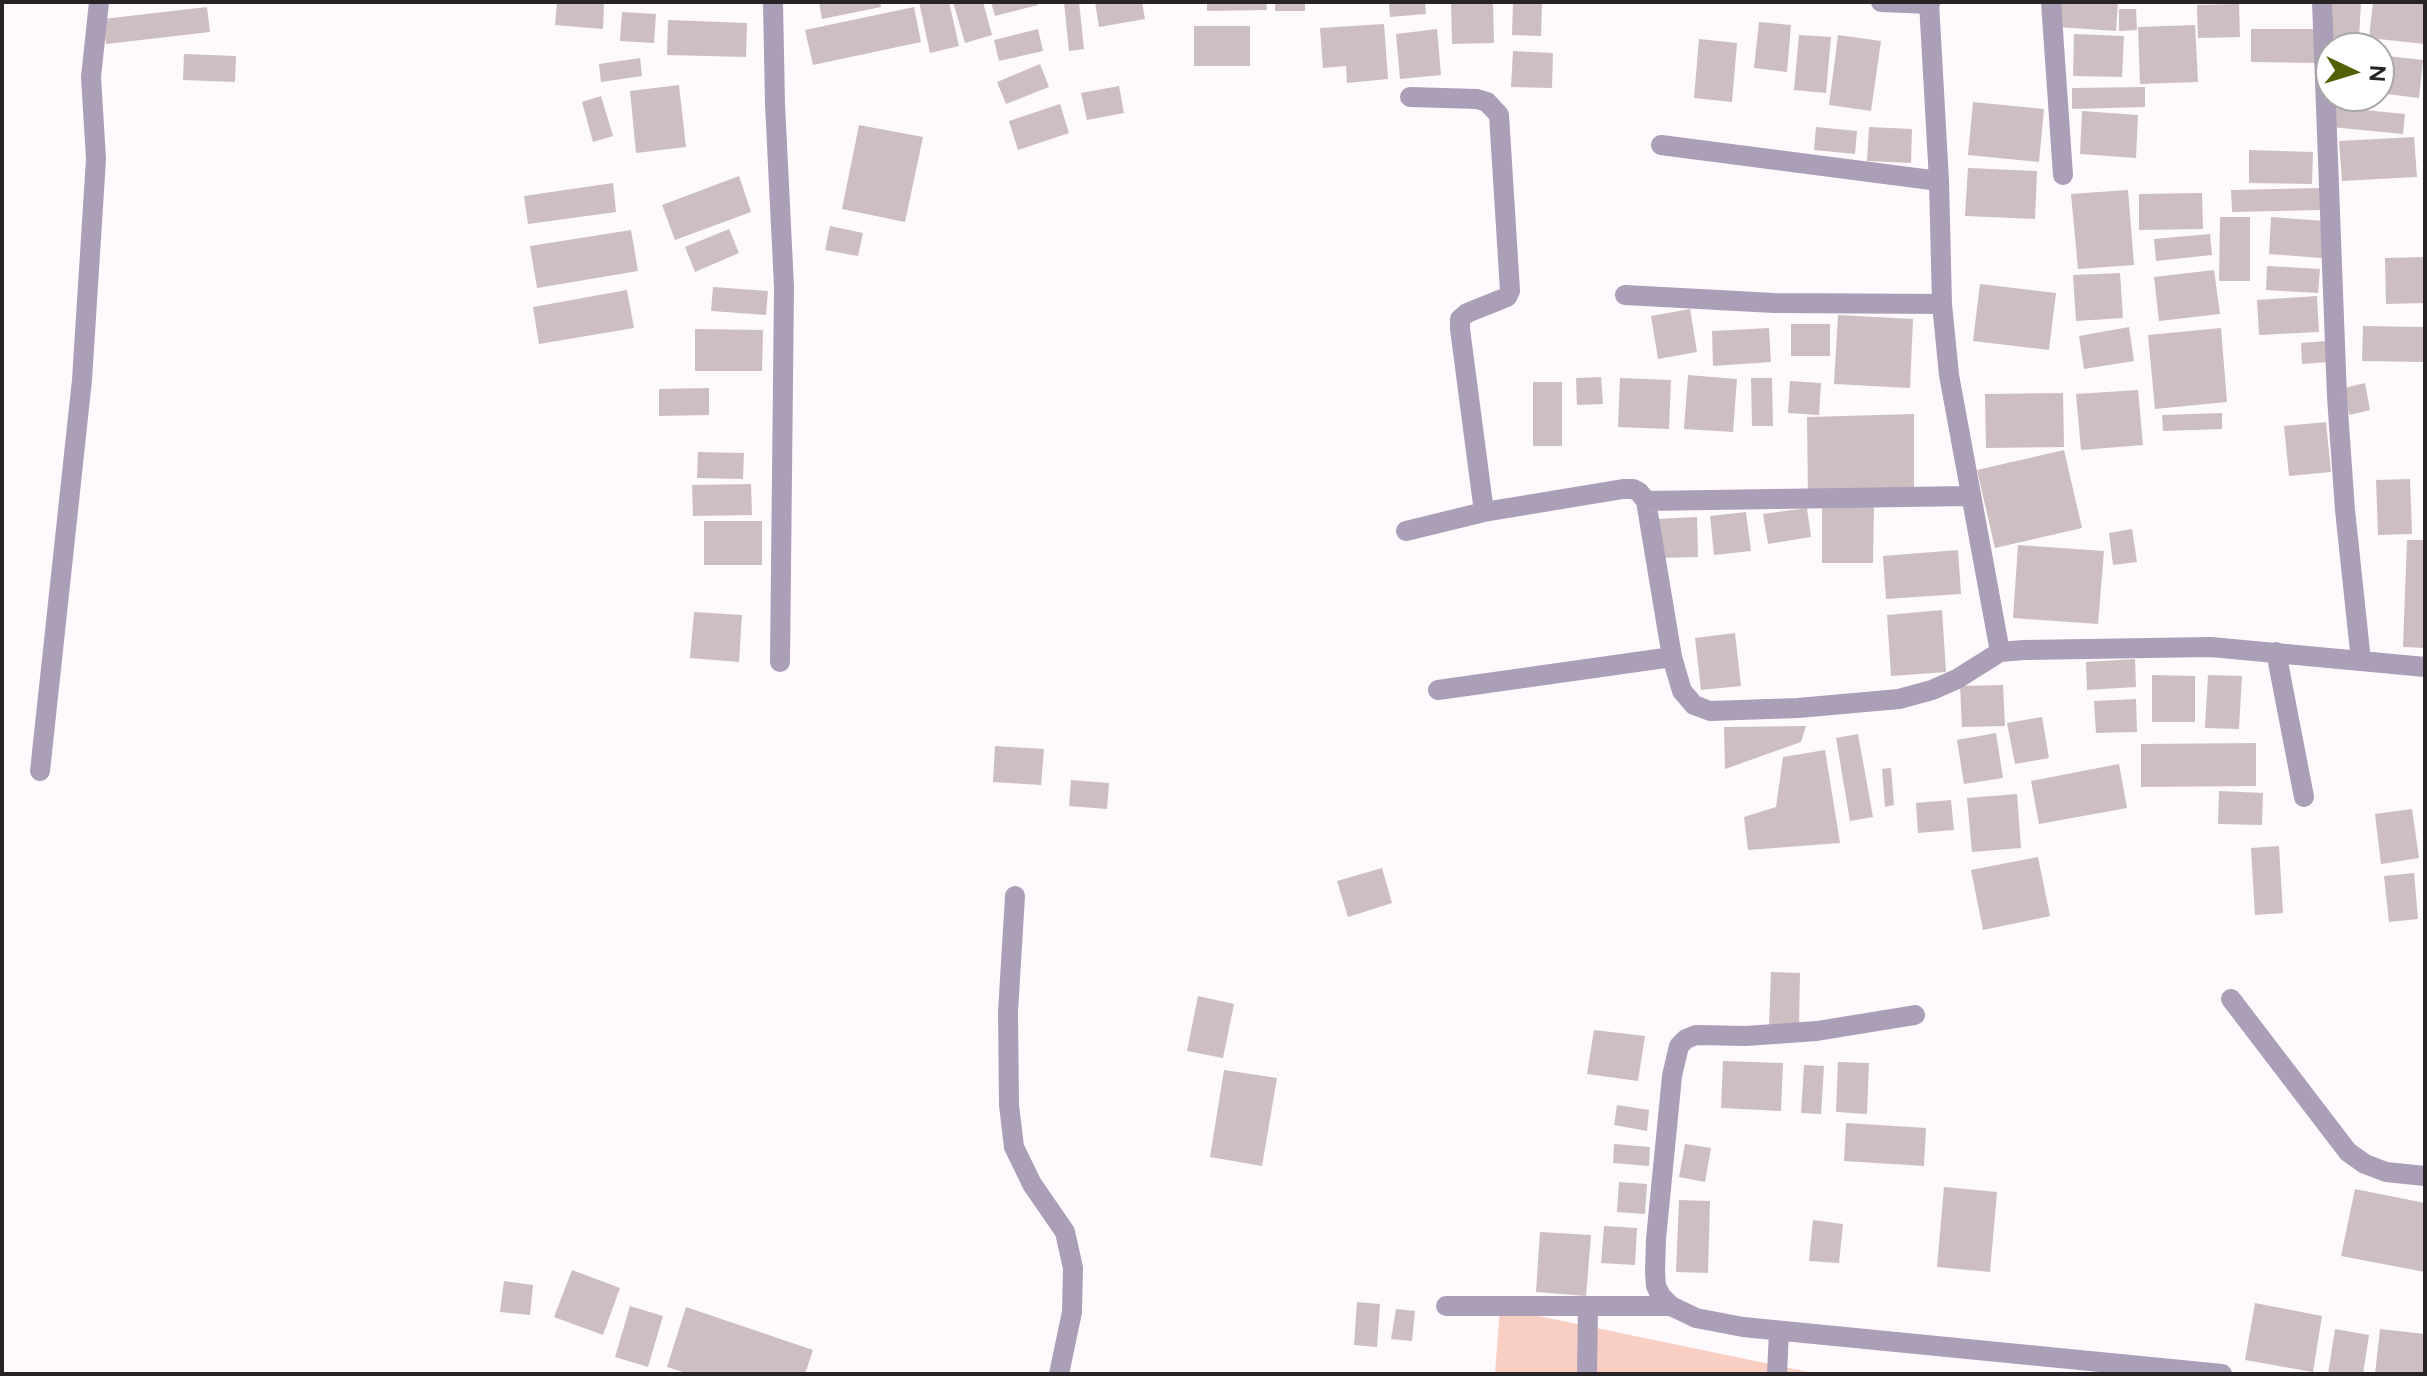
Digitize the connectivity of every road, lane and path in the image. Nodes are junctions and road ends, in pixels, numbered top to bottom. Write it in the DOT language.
graph roads {
  1 [pos="99,2"];
  2 [pos="773,2"];
  3 [pos="1881,2"];
  4 [pos="2051,2"];
  5 [pos="2322,2"];
  6 [pos="1930,3"];
  7 [pos="1410,97"];
  8 [pos="1661,145"];
  9 [pos="2063,175"];
  10 [pos="1939,181"];
  11 [pos="1625,295"];
  12 [pos="1942,304"];
  13 [pos="1969,496"];
  14 [pos="1646,501"];
  15 [pos="1484,512"];
  16 [pos="1406,531"];
  17 [pos="2000,652"];
  18 [pos="2276,652"];
  19 [pos="1672,657"];
  20 [pos="2361,661"];
  21 [pos="780,662"];
  22 [pos="2425,667"];
  23 [pos="1438,690"];
  24 [pos="40,771"];
  25 [pos="2304,797"];
  26 [pos="1015,896"];
  27 [pos="2231,999"];
  28 [pos="1915,1015"];
  29 [pos="2425,1176"];
  30 [pos="1446,1306"];
  31 [pos="1671,1306"];
  32 [pos="1588,1307"];
  33 [pos="1779,1331"];
  34 [pos="1059,1374"];
  35 [pos="1587,1374"];
  36 [pos="1777,1374"];
  37 [pos="2222,1374"];
  1 -- 24 [label="street"];
  2 -- 21 [label="street"];
  3 -- 6 [label="street"];
  4 -- 9 [label="street"];
  5 -- 20 [label="street"];
  6 -- 10 [label="street"];
  7 -- 15 [label="street"];
  8 -- 10 [label="street"];
  10 -- 12 [label="street"];
  11 -- 12 [label="street"];
  12 -- 13 [label="street"];
  13 -- 14 [label="street"];
  13 -- 17 [label="street"];
  14 -- 15 [label="street"];
  14 -- 19 [label="street"];
  15 -- 16 [label="street"];
  17 -- 18 [label="street"];
  17 -- 19 [label="street"];
  18 -- 20 [label="street"];
  18 -- 25 [label="street"];
  19 -- 23 [label="street"];
  20 -- 22 [label="street"];
  26 -- 34 [label="street"];
  27 -- 29 [label="street"];
  28 -- 31 [label="street"];
  30 -- 32 [label="street"];
  31 -- 32 [label="street"];
  31 -- 33 [label="street"];
  32 -- 35 [label="street"];
  33 -- 36 [label="street"];
  33 -- 37 [label="street"];
}
